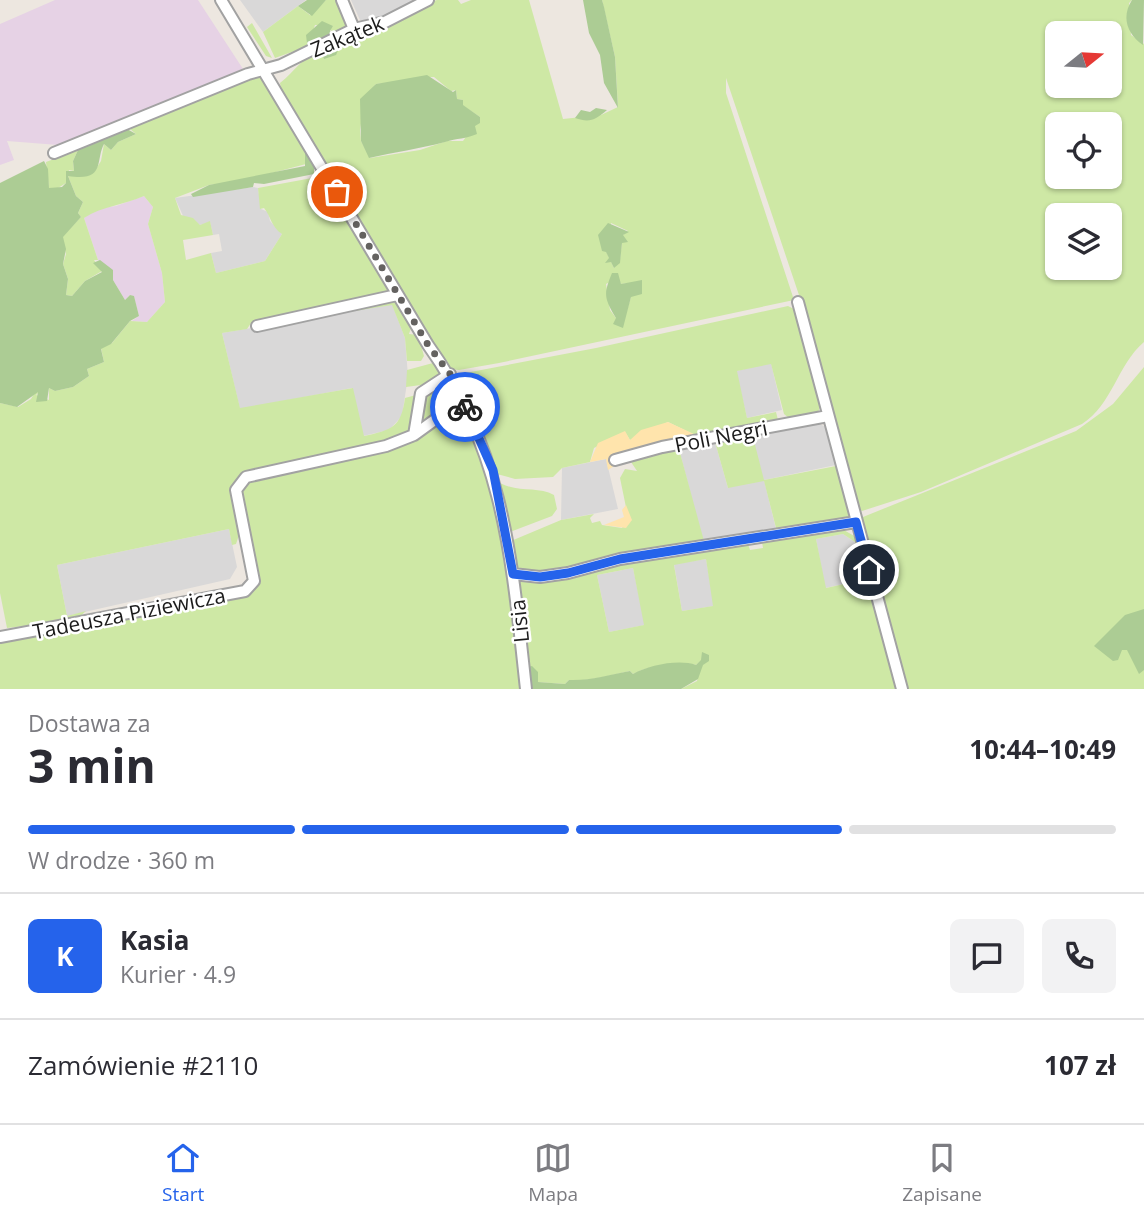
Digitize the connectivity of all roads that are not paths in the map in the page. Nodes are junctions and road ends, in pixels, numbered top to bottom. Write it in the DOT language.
graph roads {
  1 [pos="221,0"];
  2 [pos="342,0"];
  3 [pos="428,0"];
  4 [pos="354,29"];
  5 [pos="264,70"];
  6 [pos="54,153"];
  7 [pos="397,295"];
  8 [pos="798,302"];
  9 [pos="257,326"];
  10 [pos="450,374"];
  11 [pos="461,401"];
  12 [pos="828,416"];
  13 [pos="414,435"];
  14 [pos="615,460"];
  15 [pos="856,522"];
  16 [pos="513,574"];
  17 [pos="0,636"];
  18 [pos="526,689"];
  19 [pos="902,689"];
  1 -- 5 [label="street, Lisia"];
  2 -- 4 [label="street"];
  3 -- 4 [label="street, Zakątek"];
  4 -- 5 [label="street, Zakątek"];
  5 -- 6 [label="street, Zakątek"];
  5 -- 7 [label="street, Lisia"];
  7 -- 9 [label="street"];
  7 -- 10 [label="street, Lisia"];
  8 -- 12 [label="street"];
  10 -- 11 [label="street, Lisia"];
  10 -- 13 [label="street"];
  11 -- 13 [label="street"];
  11 -- 16 [label="street, Lisia"];
  12 -- 14 [label="street, Poli Negri"];
  12 -- 15 [label="street"];
  13 -- 17 [label="street, Tadeusza Piziewicza"];
  15 -- 16 [label="street"];
  15 -- 19 [label="street"];
  16 -- 18 [label="street, Lisia"];
}
